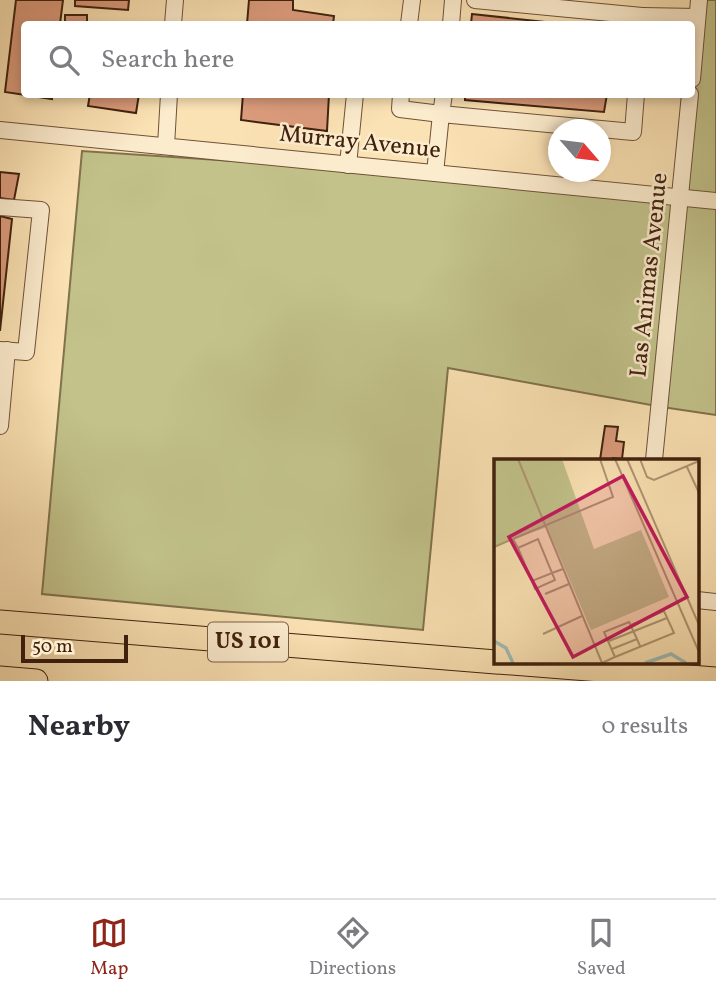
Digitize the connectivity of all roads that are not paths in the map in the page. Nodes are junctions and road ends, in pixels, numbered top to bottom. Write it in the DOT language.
graph roads {
  1 [pos="175,0"];
  2 [pos="412,0"];
  3 [pos="453,0"];
  4 [pos="475,0"];
  5 [pos="699,0"];
  6 [pos="697,17"];
  7 [pos="642,20"];
  8 [pos="173,21"];
  9 [pos="409,21"];
  10 [pos="451,21"];
  11 [pos="695,38"];
  12 [pos="169,98"];
  13 [pos="355,98"];
  14 [pos="401,98"];
  15 [pos="443,98"];
  16 [pos="636,98"];
  17 [pos="690,98"];
  18 [pos="441,114"];
  19 [pos="0,130"];
  20 [pos="166,146"];
  21 [pos="348,164"];
  22 [pos="435,173"];
  23 [pos="680,197"];
  24 [pos="716,201"];
  25 [pos="0,207"];
  26 [pos="4,350"];
  27 [pos="0,426"];
  28 [pos="654,459"];
  29 [pos="698,600"];
  30 [pos="716,602"];
  31 [pos="0,622"];
  32 [pos="494,662"];
  33 [pos="523,664"];
  34 [pos="0,678"];
  35 [pos="716,679"];
  36 [pos="36,681"];
  1 -- 8 [label="street"];
  2 -- 9 [label="street"];
  3 -- 10 [label="street"];
  4 -- 7 [label="street"];
  5 -- 6 [label="street"];
  6 -- 7 [label="street"];
  6 -- 11 [label="street"];
  12 -- 20 [label="street"];
  13 -- 21 [label="street"];
  14 -- 18 [label="street"];
  15 -- 18 [label="street"];
  16 -- 18 [label="street"];
  17 -- 23 [label="street, Las Animas Avenue"];
  18 -- 22 [label="street"];
  19 -- 20 [label="street, Murray Avenue"];
  20 -- 21 [label="street, Murray Avenue"];
  21 -- 22 [label="street, Murray Avenue"];
  22 -- 23 [label="street, Murray Avenue"];
  23 -- 24 [label="street, Murray Avenue"];
  23 -- 28 [label="street, Las Animas Avenue"];
  25 -- 26 [label="street"];
  26 -- 27 [label="street"];
  29 -- 30 [label="street"];
  31 -- 32 [label="highway, US 101"];
  33 -- 35 [label="highway, US 101"];
  34 -- 36 [label="highway"];
}
